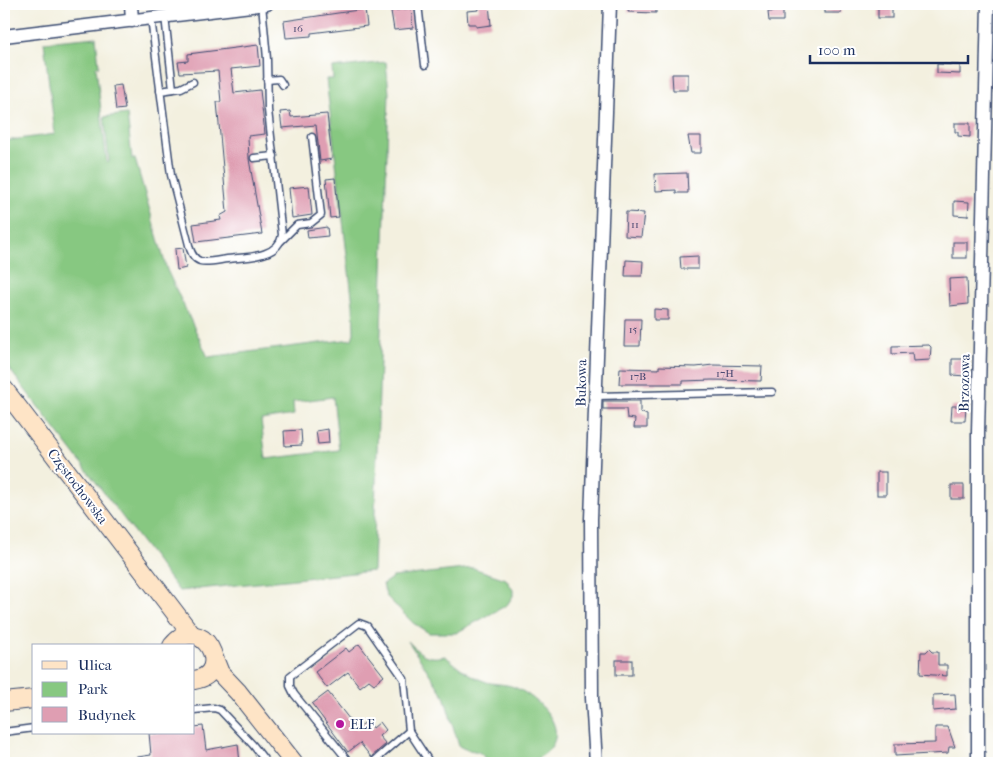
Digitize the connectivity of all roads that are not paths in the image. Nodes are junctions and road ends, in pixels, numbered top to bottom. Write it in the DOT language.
graph roads {
  1 [pos="131,4"];
  2 [pos="262,4"];
  3 [pos="266,4"];
  4 [pos="418,4"];
  5 [pos="610,4"];
  6 [pos="988,4"];
  7 [pos="165,16"];
  8 [pos="150,18"];
  9 [pos="132,20"];
  10 [pos="4,36"];
  11 [pos="425,65"];
  12 [pos="267,80"];
  13 [pos="193,82"];
  14 [pos="283,85"];
  15 [pos="173,89"];
  16 [pos="160,91"];
  17 [pos="312,137"];
  18 [pos="274,156"];
  19 [pos="254,158"];
  20 [pos="281,221"];
  21 [pos="297,225"];
  22 [pos="281,241"];
  23 [pos="4,388"];
  24 [pos="772,392"];
  25 [pos="596,396"];
  26 [pos="180,641"];
  27 [pos="214,658"];
  28 [pos="196,680"];
  29 [pos="32,699"];
  30 [pos="4,702"];
  31 [pos="249,706"];
  32 [pos="195,710"];
  33 [pos="32,728"];
  34 [pos="409,730"];
  35 [pos="4,732"];
  36 [pos="267,763"];
  37 [pos="294,763"];
  38 [pos="350,763"];
  39 [pos="372,763"];
  40 [pos="430,763"];
  41 [pos="596,763"];
  42 [pos="978,763"];
  1 -- 9 [label="street"];
  2 -- 3 [label="street"];
  2 -- 7 [label="street"];
  2 -- 12 [label="lane"];
  4 -- 11 [label="lane"];
  5 -- 25 [label="street, Bukowa"];
  6 -- 42 [label="street, Brzozowa"];
  7 -- 8 [label="street"];
  7 -- 15 [label="lane"];
  8 -- 9 [label="street"];
  8 -- 16 [label="lane"];
  9 -- 10 [label="street"];
  12 -- 14 [label="lane"];
  12 -- 18 [label="lane"];
  13 -- 15 [label="lane"];
  15 -- 16 [label="lane"];
  16 -- 22 [label="lane"];
  17 -- 21 [label="lane"];
  18 -- 19 [label="lane"];
  18 -- 20 [label="lane"];
  20 -- 21 [label="lane"];
  20 -- 22 [label="lane"];
  21 -- 22 [label="lane"];
  23 -- 26 [label="main road, Częstochowska"];
  24 -- 25 [label="lane"];
  25 -- 41 [label="street, Bukowa"];
  26 -- 27 [label="main road"];
  27 -- 28 [label="main road"];
  27 -- 31 [label="main road"];
  28 -- 31 [label="main road"];
  29 -- 30 [label="main road"];
  31 -- 37 [label="main road"];
  32 -- 36 [label="lane"];
  33 -- 35 [label="lane"];
  34 -- 38 [label="lane"];
  34 -- 39 [label="lane"];
  34 -- 40 [label="lane"];
}
